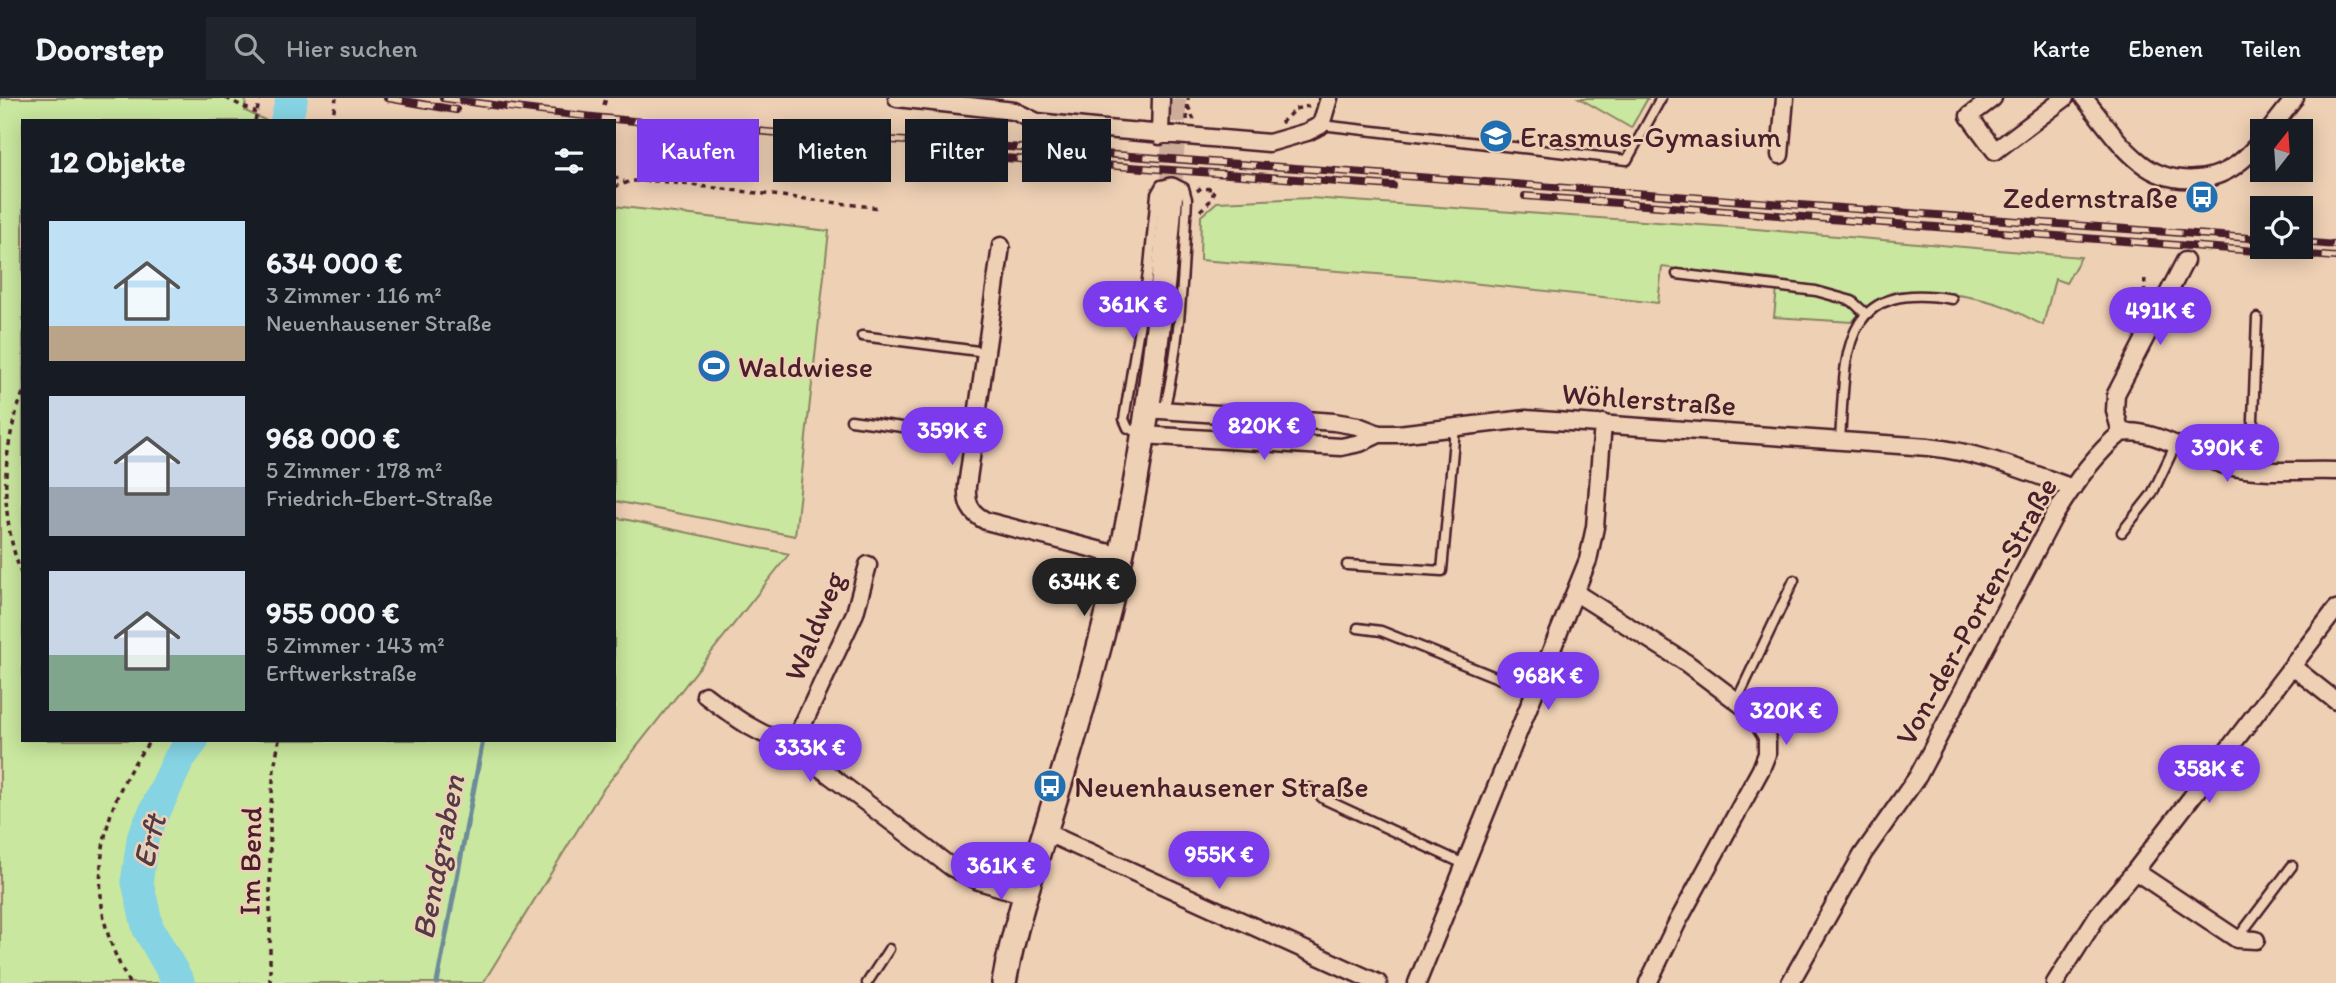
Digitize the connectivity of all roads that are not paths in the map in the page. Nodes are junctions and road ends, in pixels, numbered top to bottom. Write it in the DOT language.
graph roads {
  1 [pos="897,98"];
  2 [pos="1161,98"];
  3 [pos="1329,98"];
  4 [pos="1661,98"];
  5 [pos="1785,98"];
  6 [pos="1993,98"];
  7 [pos="2065,98"];
  8 [pos="2084,98"];
  9 [pos="2295,98"];
  10 [pos="1013,104"];
  11 [pos="2278,119"];
  12 [pos="1321,125"];
  13 [pos="1160,136"];
  14 [pos="2250,152"];
  15 [pos="1780,155"];
  16 [pos="1182,192"];
  17 [pos="1001,246"];
  18 [pos="2185,261"];
  19 [pos="1677,274"];
  20 [pos="1952,299"];
  21 [pos="1866,314"];
  22 [pos="2257,318"];
  23 [pos="862,337"];
  24 [pos="986,352"];
  25 [pos="1155,410"];
  26 [pos="851,420"];
  27 [pos="1602,423"];
  28 [pos="1455,428"];
  29 [pos="2122,433"];
  30 [pos="1379,434"];
  31 [pos="1142,435"];
  32 [pos="975,437"];
  33 [pos="1840,440"];
  34 [pos="2175,446"];
  35 [pos="2250,470"];
  36 [pos="2336,471"];
  37 [pos="2073,488"];
  38 [pos="2122,532"];
  39 [pos="1121,556"];
  40 [pos="868,565"];
  41 [pos="1347,565"];
  42 [pos="1794,580"];
  43 [pos="1576,593"];
  44 [pos="2336,609"];
  45 [pos="1358,628"];
  46 [pos="2293,667"];
  47 [pos="1536,694"];
  48 [pos="705,695"];
  49 [pos="1737,700"];
  50 [pos="2336,701"];
  51 [pos="800,747"];
  52 [pos="1310,788"];
  53 [pos="1045,832"];
  54 [pos="1466,865"];
  55 [pos="2292,866"];
  56 [pos="2135,871"];
  57 [pos="1025,895"];
  58 [pos="2237,939"];
  59 [pos="2256,940"];
  60 [pos="889,949"];
  61 [pos="867,983"];
  62 [pos="1004,983"];
  63 [pos="1378,983"];
  64 [pos="1418,983"];
  65 [pos="1648,983"];
  66 [pos="1790,983"];
  67 [pos="2055,983"];
  1 -- 10 [label="street"];
  2 -- 13 [label="street"];
  3 -- 12 [label="street"];
  4 -- 12 [label="lane"];
  5 -- 15 [label="street"];
  6 -- 7 [label="street"];
  8 -- 14 [label="street"];
  9 -- 11 [label="street"];
  10 -- 13 [label="street"];
  12 -- 13 [label="street"];
  16 -- 25 [label="main road"];
  17 -- 24 [label="street"];
  18 -- 29 [label="street"];
  19 -- 21 [label="lane"];
  20 -- 21 [label="lane"];
  21 -- 33 [label="lane"];
  22 -- 35 [label="lane"];
  23 -- 24 [label="lane"];
  24 -- 32 [label="street"];
  25 -- 30 [label="street, Wöhlerstraße"];
  25 -- 31 [label="main road"];
  25 -- 31 [label="lane"];
  26 -- 32 [label="lane"];
  27 -- 28 [label="street, Wöhlerstraße"];
  27 -- 33 [label="street, Wöhlerstraße"];
  27 -- 43 [label="street"];
  28 -- 30 [label="street, Wöhlerstraße"];
  28 -- 41 [label="lane"];
  29 -- 34 [label="street"];
  29 -- 37 [label="street, Von-der-Porten-Straße"];
  30 -- 31 [label="street, Wöhlerstraße"];
  31 -- 39 [label="main road"];
  32 -- 39 [label="street"];
  33 -- 37 [label="street, Wöhlerstraße"];
  34 -- 35 [label="street"];
  34 -- 38 [label="lane"];
  35 -- 36 [label="street"];
  37 -- 66 [label="street, Von-der-Porten-Straße"];
  39 -- 53 [label="main road"];
  40 -- 51 [label="street, Waldweg"];
  42 -- 49 [label="lane"];
  43 -- 47 [label="street"];
  43 -- 49 [label="street"];
  44 -- 46 [label="street"];
  45 -- 47 [label="lane"];
  46 -- 50 [label="street"];
  46 -- 56 [label="street"];
  47 -- 54 [label="street"];
  48 -- 51 [label="street"];
  49 -- 65 [label="street"];
  51 -- 57 [label="street"];
  52 -- 54 [label="lane"];
  53 -- 57 [label="main road"];
  53 -- 63 [label="street"];
  54 -- 64 [label="street"];
  55 -- 58 [label="lane"];
  56 -- 58 [label="street"];
  56 -- 67 [label="street"];
  57 -- 62 [label="main road"];
  58 -- 59 [label="street"];
  60 -- 61 [label="lane"];
}
